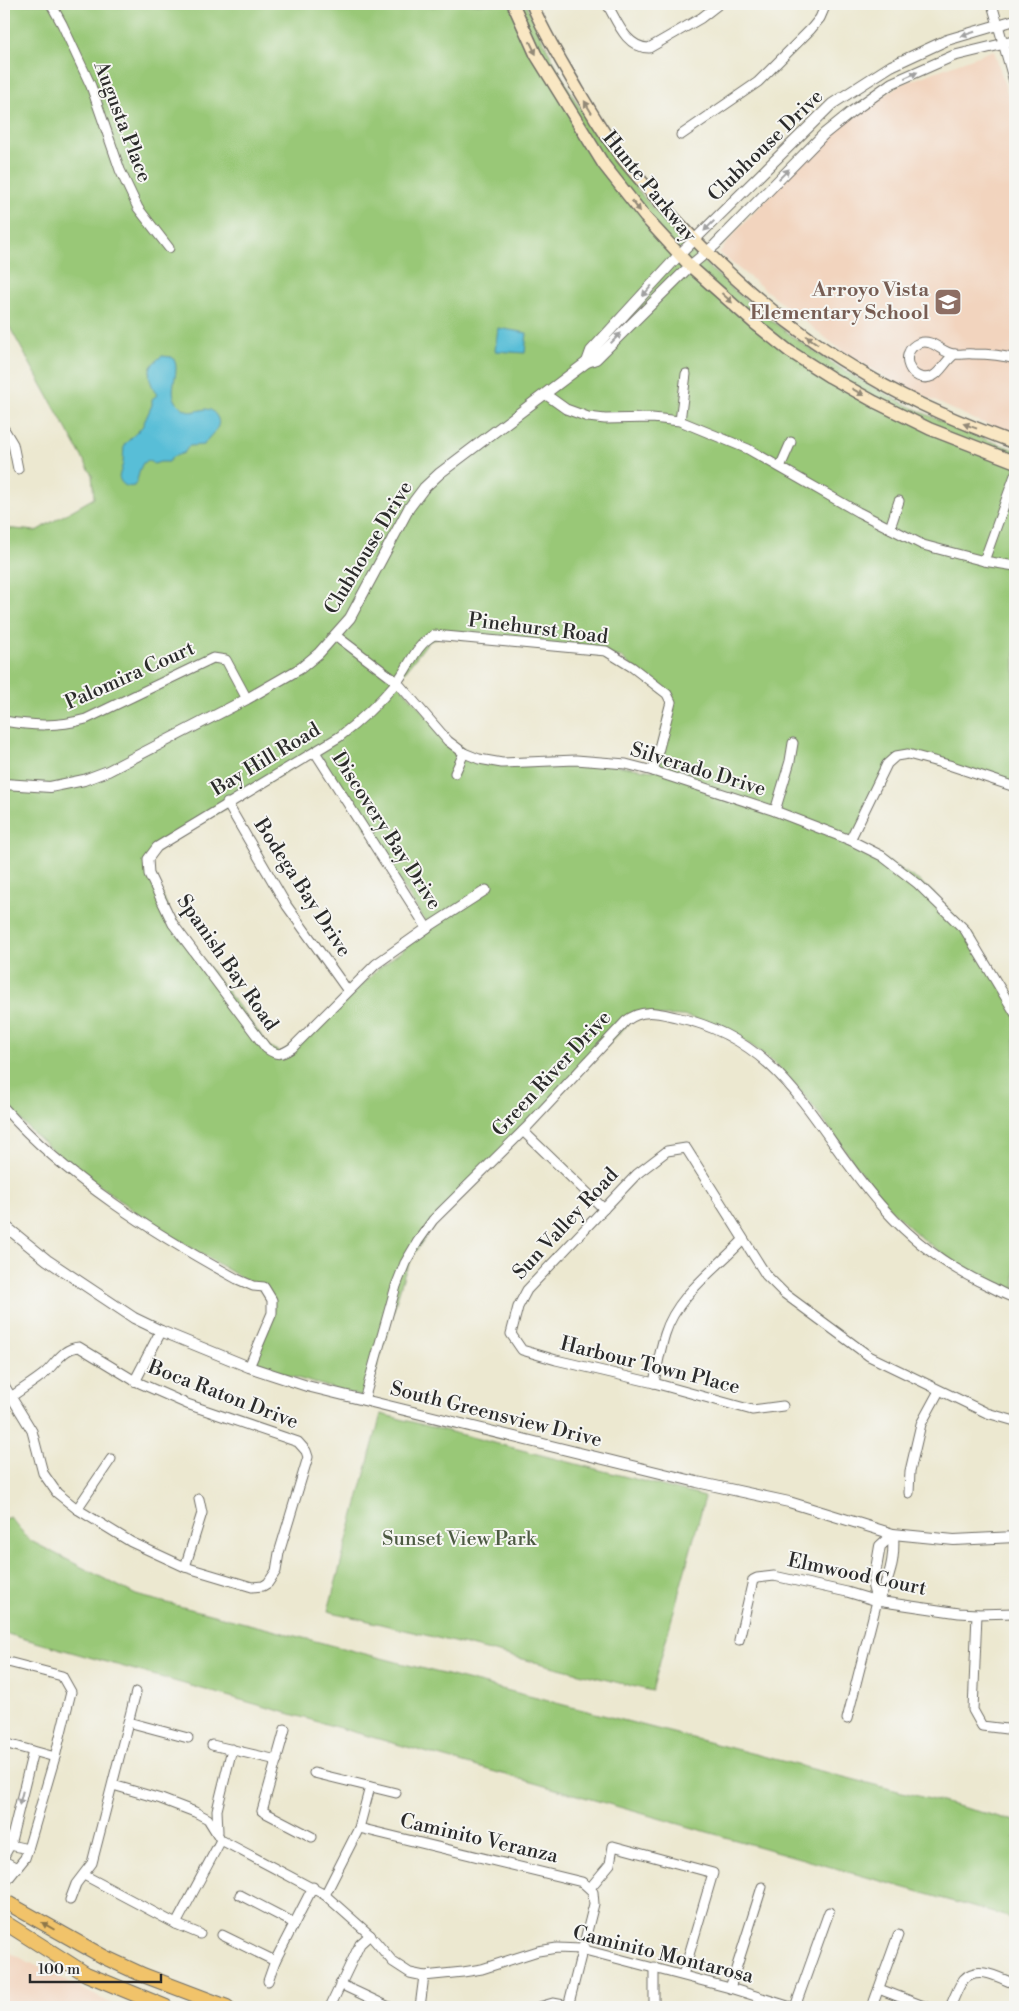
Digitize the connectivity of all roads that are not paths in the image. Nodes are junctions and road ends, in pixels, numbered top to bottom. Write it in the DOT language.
graph roads {
  1 [pos="51,4"];
  2 [pos="513,4"];
  3 [pos="532,4"];
  4 [pos="607,4"];
  5 [pos="719,4"];
  6 [pos="826,4"];
  7 [pos="992,4"];
  8 [pos="1015,20"];
  9 [pos="998,24"];
  10 [pos="1015,41"];
  11 [pos="1004,44"];
  12 [pos="1015,85"];
  13 [pos="682,134"];
  14 [pos="694,241"];
  15 [pos="169,248"];
  16 [pos="706,251"];
  17 [pos="679,255"];
  18 [pos="690,266"];
  19 [pos="954,354"];
  20 [pos="1015,359"];
  21 [pos="587,362"];
  22 [pos="686,374"];
  23 [pos="545,394"];
  24 [pos="680,421"];
  25 [pos="4,429"];
  26 [pos="792,442"];
  27 [pos="1015,443"];
  28 [pos="1015,462"];
  29 [pos="780,467"];
  30 [pos="18,469"];
  31 [pos="1015,475"];
  32 [pos="899,502"];
  33 [pos="890,528"];
  34 [pos="984,561"];
  35 [pos="1015,566"];
  36 [pos="335,635"];
  37 [pos="397,682"];
  38 [pos="247,699"];
  39 [pos="4,721"];
  40 [pos="793,743"];
  41 [pos="315,752"];
  42 [pos="464,753"];
  43 [pos="653,771"];
  44 [pos="455,773"];
  45 [pos="4,784"];
  46 [pos="1015,787"];
  47 [pos="227,803"];
  48 [pos="774,811"];
  49 [pos="850,840"];
  50 [pos="148,859"];
  51 [pos="486,890"];
  52 [pos="427,928"];
  53 [pos="348,991"];
  54 [pos="1015,1013"];
  55 [pos="4,1108"];
  56 [pos="523,1131"];
  57 [pos="604,1209"];
  58 [pos="4,1225"];
  59 [pos="743,1240"];
  60 [pos="1015,1298"];
  61 [pos="160,1331"];
  62 [pos="514,1340"];
  63 [pos="249,1367"];
  64 [pos="135,1381"];
  65 [pos="654,1383"];
  66 [pos="4,1385"];
  67 [pos="939,1391"];
  68 [pos="11,1397"];
  69 [pos="364,1400"];
  70 [pos="783,1406"];
  71 [pos="1015,1421"];
  72 [pos="111,1459"];
  73 [pos="910,1493"];
  74 [pos="199,1499"];
  75 [pos="77,1509"];
  76 [pos="893,1534"];
  77 [pos="1015,1537"];
  78 [pos="186,1567"];
  79 [pos="877,1601"];
  80 [pos="1015,1613"];
  81 [pos="977,1614"];
  82 [pos="739,1640"];
  83 [pos="4,1661"];
  84 [pos="136,1692"];
  85 [pos="847,1719"];
  86 [pos="128,1722"];
  87 [pos="285,1729"];
  88 [pos="1015,1730"];
  89 [pos="188,1738"];
  90 [pos="4,1742"];
  91 [pos="212,1745"];
  92 [pos="232,1750"];
  93 [pos="33,1751"];
  94 [pos="55,1757"];
  95 [pos="276,1760"];
  96 [pos="314,1773"];
  97 [pos="112,1785"];
  98 [pos="370,1787"];
  99 [pos="396,1793"];
  100 [pos="359,1828"];
  101 [pos="219,1837"];
  102 [pos="312,1837"];
  103 [pos="10,1845"];
  104 [pos="28,1850"];
  105 [pos="4,1856"];
  106 [pos="4,1861"];
  107 [pos="18,1868"];
  108 [pos="84,1875"];
  109 [pos="4,1884"];
  110 [pos="312,1887"];
  111 [pos="762,1887"];
  112 [pos="590,1888"];
  113 [pos="240,1895"];
  114 [pos="325,1895"];
  115 [pos="70,1900"];
  116 [pos="4,1901"];
  117 [pos="829,1912"];
  118 [pos="4,1922"];
  119 [pos="294,1923"];
  120 [pos="176,1924"];
  121 [pos="200,1934"];
  122 [pos="222,1934"];
  123 [pos="370,1935"];
  124 [pos="898,1935"];
  125 [pos="581,1949"];
  126 [pos="276,1961"];
  127 [pos="654,1966"];
  128 [pos="683,1975"];
  129 [pos="424,1976"];
  130 [pos="268,1982"];
  131 [pos="340,1984"];
  132 [pos="1015,1984"];
  133 [pos="730,1988"];
  134 [pos="879,1989"];
  135 [pos="568,2006"];
  136 [pos="166,2007"];
  137 [pos="227,2007"];
  138 [pos="330,2007"];
  139 [pos="389,2007"];
  140 [pos="420,2007"];
  141 [pos="539,2007"];
  142 [pos="654,2007"];
  143 [pos="791,2007"];
  144 [pos="795,2007"];
  145 [pos="872,2007"];
  146 [pos="926,2007"];
  147 [pos="950,2007"];
  1 -- 15 [label="street, Augusta Place"];
  2 -- 17 [label="main road, Hunte Parkway, one-way"];
  14 -- 3 [label="main road, Hunte Parkway, one-way"];
  4 -- 5 [label="street"];
  6 -- 13 [label="street"];
  7 -- 9 [label="street"];
  8 -- 9 [label="street, Clubhouse Drive"];
  9 -- 11 [label="street"];
  9 -- 14 [label="street, Clubhouse Drive, one-way"];
  10 -- 11 [label="street, Clubhouse Drive"];
  11 -- 12 [label="street"];
  16 -- 11 [label="street, Clubhouse Drive, one-way"];
  14 -- 16 [label="main road, Hunte Parkway"];
  14 -- 17 [label="street, Clubhouse Drive"];
  16 -- 18 [label="street, Clubhouse Drive"];
  27 -- 16 [label="main road, Hunte Parkway, one-way"];
  17 -- 18 [label="main road, Hunte Parkway"];
  17 -- 21 [label="street, Clubhouse Drive, one-way"];
  21 -- 18 [label="street, Clubhouse Drive, one-way"];
  18 -- 28 [label="main road, Hunte Parkway, one-way"];
  19 -- 19 [label="street"];
  19 -- 20 [label="street"];
  21 -- 23 [label="street, Clubhouse Drive"];
  22 -- 24 [label="street"];
  23 -- 24 [label="street"];
  23 -- 36 [label="street, Clubhouse Drive"];
  24 -- 29 [label="street"];
  25 -- 30 [label="street"];
  26 -- 29 [label="street"];
  29 -- 33 [label="street"];
  31 -- 34 [label="street"];
  32 -- 33 [label="street"];
  33 -- 34 [label="street"];
  34 -- 35 [label="street"];
  36 -- 37 [label="street, Silverado Drive"];
  36 -- 38 [label="street, Clubhouse Drive"];
  37 -- 41 [label="street, Bay Hill Road"];
  37 -- 42 [label="street, Silverado Drive"];
  37 -- 43 [label="street, Pinehurst Road"];
  38 -- 39 [label="street, Palomira Court"];
  38 -- 45 [label="street, Clubhouse Drive"];
  40 -- 48 [label="street"];
  41 -- 47 [label="street, Bay Hill Road"];
  41 -- 52 [label="street, Discovery Bay Drive"];
  42 -- 43 [label="street, Silverado Drive"];
  42 -- 44 [label="street"];
  43 -- 48 [label="street, Silverado Drive"];
  46 -- 49 [label="street"];
  47 -- 50 [label="street, Bay Hill Road"];
  47 -- 53 [label="street, Bodega Bay Drive"];
  48 -- 49 [label="street, Silverado Drive"];
  49 -- 54 [label="street, Silverado Drive"];
  50 -- 53 [label="street, Spanish Bay Road"];
  51 -- 52 [label="street, Spanish Bay Road"];
  52 -- 53 [label="street, Spanish Bay Road"];
  55 -- 63 [label="street"];
  56 -- 57 [label="street"];
  56 -- 60 [label="street, Green River Drive"];
  56 -- 69 [label="street, Green River Drive"];
  57 -- 59 [label="street, Sun Valley Road"];
  57 -- 62 [label="street, Sun Valley Road"];
  58 -- 61 [label="street, South Greensview Drive"];
  59 -- 65 [label="street"];
  59 -- 67 [label="street"];
  61 -- 63 [label="street, South Greensview Drive"];
  61 -- 64 [label="street"];
  62 -- 65 [label="street, Harbour Town Place"];
  63 -- 69 [label="street, South Greensview Drive"];
  64 -- 68 [label="street, Boca Raton Drive"];
  64 -- 78 [label="street, Boca Raton Drive"];
  65 -- 70 [label="street, Harbour Town Place"];
  66 -- 68 [label="street"];
  67 -- 71 [label="street"];
  67 -- 73 [label="street"];
  68 -- 75 [label="street"];
  69 -- 76 [label="street, South Greensview Drive"];
  72 -- 75 [label="street"];
  74 -- 78 [label="street"];
  75 -- 78 [label="street"];
  76 -- 77 [label="street, South Greensview Drive"];
  76 -- 79 [label="street"];
  79 -- 81 [label="street, Elmwood Court"];
  79 -- 82 [label="street, Elmwood Court"];
  79 -- 85 [label="street"];
  80 -- 81 [label="street, Elmwood Court"];
  81 -- 88 [label="street"];
  83 -- 94 [label="street"];
  84 -- 86 [label="street"];
  86 -- 89 [label="street"];
  86 -- 97 [label="street"];
  87 -- 95 [label="street"];
  90 -- 93 [label="street"];
  91 -- 92 [label="street"];
  92 -- 95 [label="street"];
  92 -- 101 [label="street"];
  93 -- 94 [label="street"];
  93 -- 103 [label="street, one-way"];
  94 -- 104 [label="street"];
  95 -- 102 [label="street"];
  96 -- 98 [label="street"];
  97 -- 101 [label="street, Caminito Montarosa"];
  97 -- 108 [label="street"];
  98 -- 99 [label="street"];
  98 -- 100 [label="street"];
  100 -- 112 [label="street, Caminito Veranza"];
  100 -- 114 [label="street"];
  101 -- 110 [label="street, Caminito Montarosa"];
  101 -- 120 [label="street"];
  103 -- 104 [label="street"];
  103 -- 105 [label="street"];
  104 -- 107 [label="street"];
  106 -- 107 [label="street"];
  107 -- 109 [label="street"];
  108 -- 115 [label="street"];
  108 -- 120 [label="street"];
  110 -- 114 [label="street, Caminito Montarosa"];
  110 -- 119 [label="street"];
  111 -- 133 [label="street"];
  112 -- 125 [label="street"];
  112 -- 128 [label="street"];
  113 -- 119 [label="street"];
  114 -- 123 [label="street, Caminito Montarosa"];
  137 -- 116 [label="main road, one-way"];
  117 -- 144 [label="street"];
  118 -- 136 [label="main road"];
  119 -- 126 [label="street"];
  120 -- 121 [label="street"];
  122 -- 126 [label="street"];
  123 -- 129 [label="street, Caminito Montarosa"];
  123 -- 131 [label="street"];
  124 -- 134 [label="street"];
  125 -- 127 [label="street, Caminito Montarosa"];
  125 -- 129 [label="street, Caminito Montarosa"];
  125 -- 135 [label="street"];
  126 -- 130 [label="street"];
  127 -- 128 [label="street, Caminito Montarosa"];
  127 -- 142 [label="street"];
  128 -- 133 [label="street, Caminito Montarosa"];
  129 -- 140 [label="street"];
  131 -- 138 [label="street"];
  131 -- 139 [label="street"];
  132 -- 147 [label="street"];
  133 -- 143 [label="street, Caminito Montarosa"];
  134 -- 145 [label="street"];
  134 -- 146 [label="street"];
  135 -- 141 [label="street"];
}
